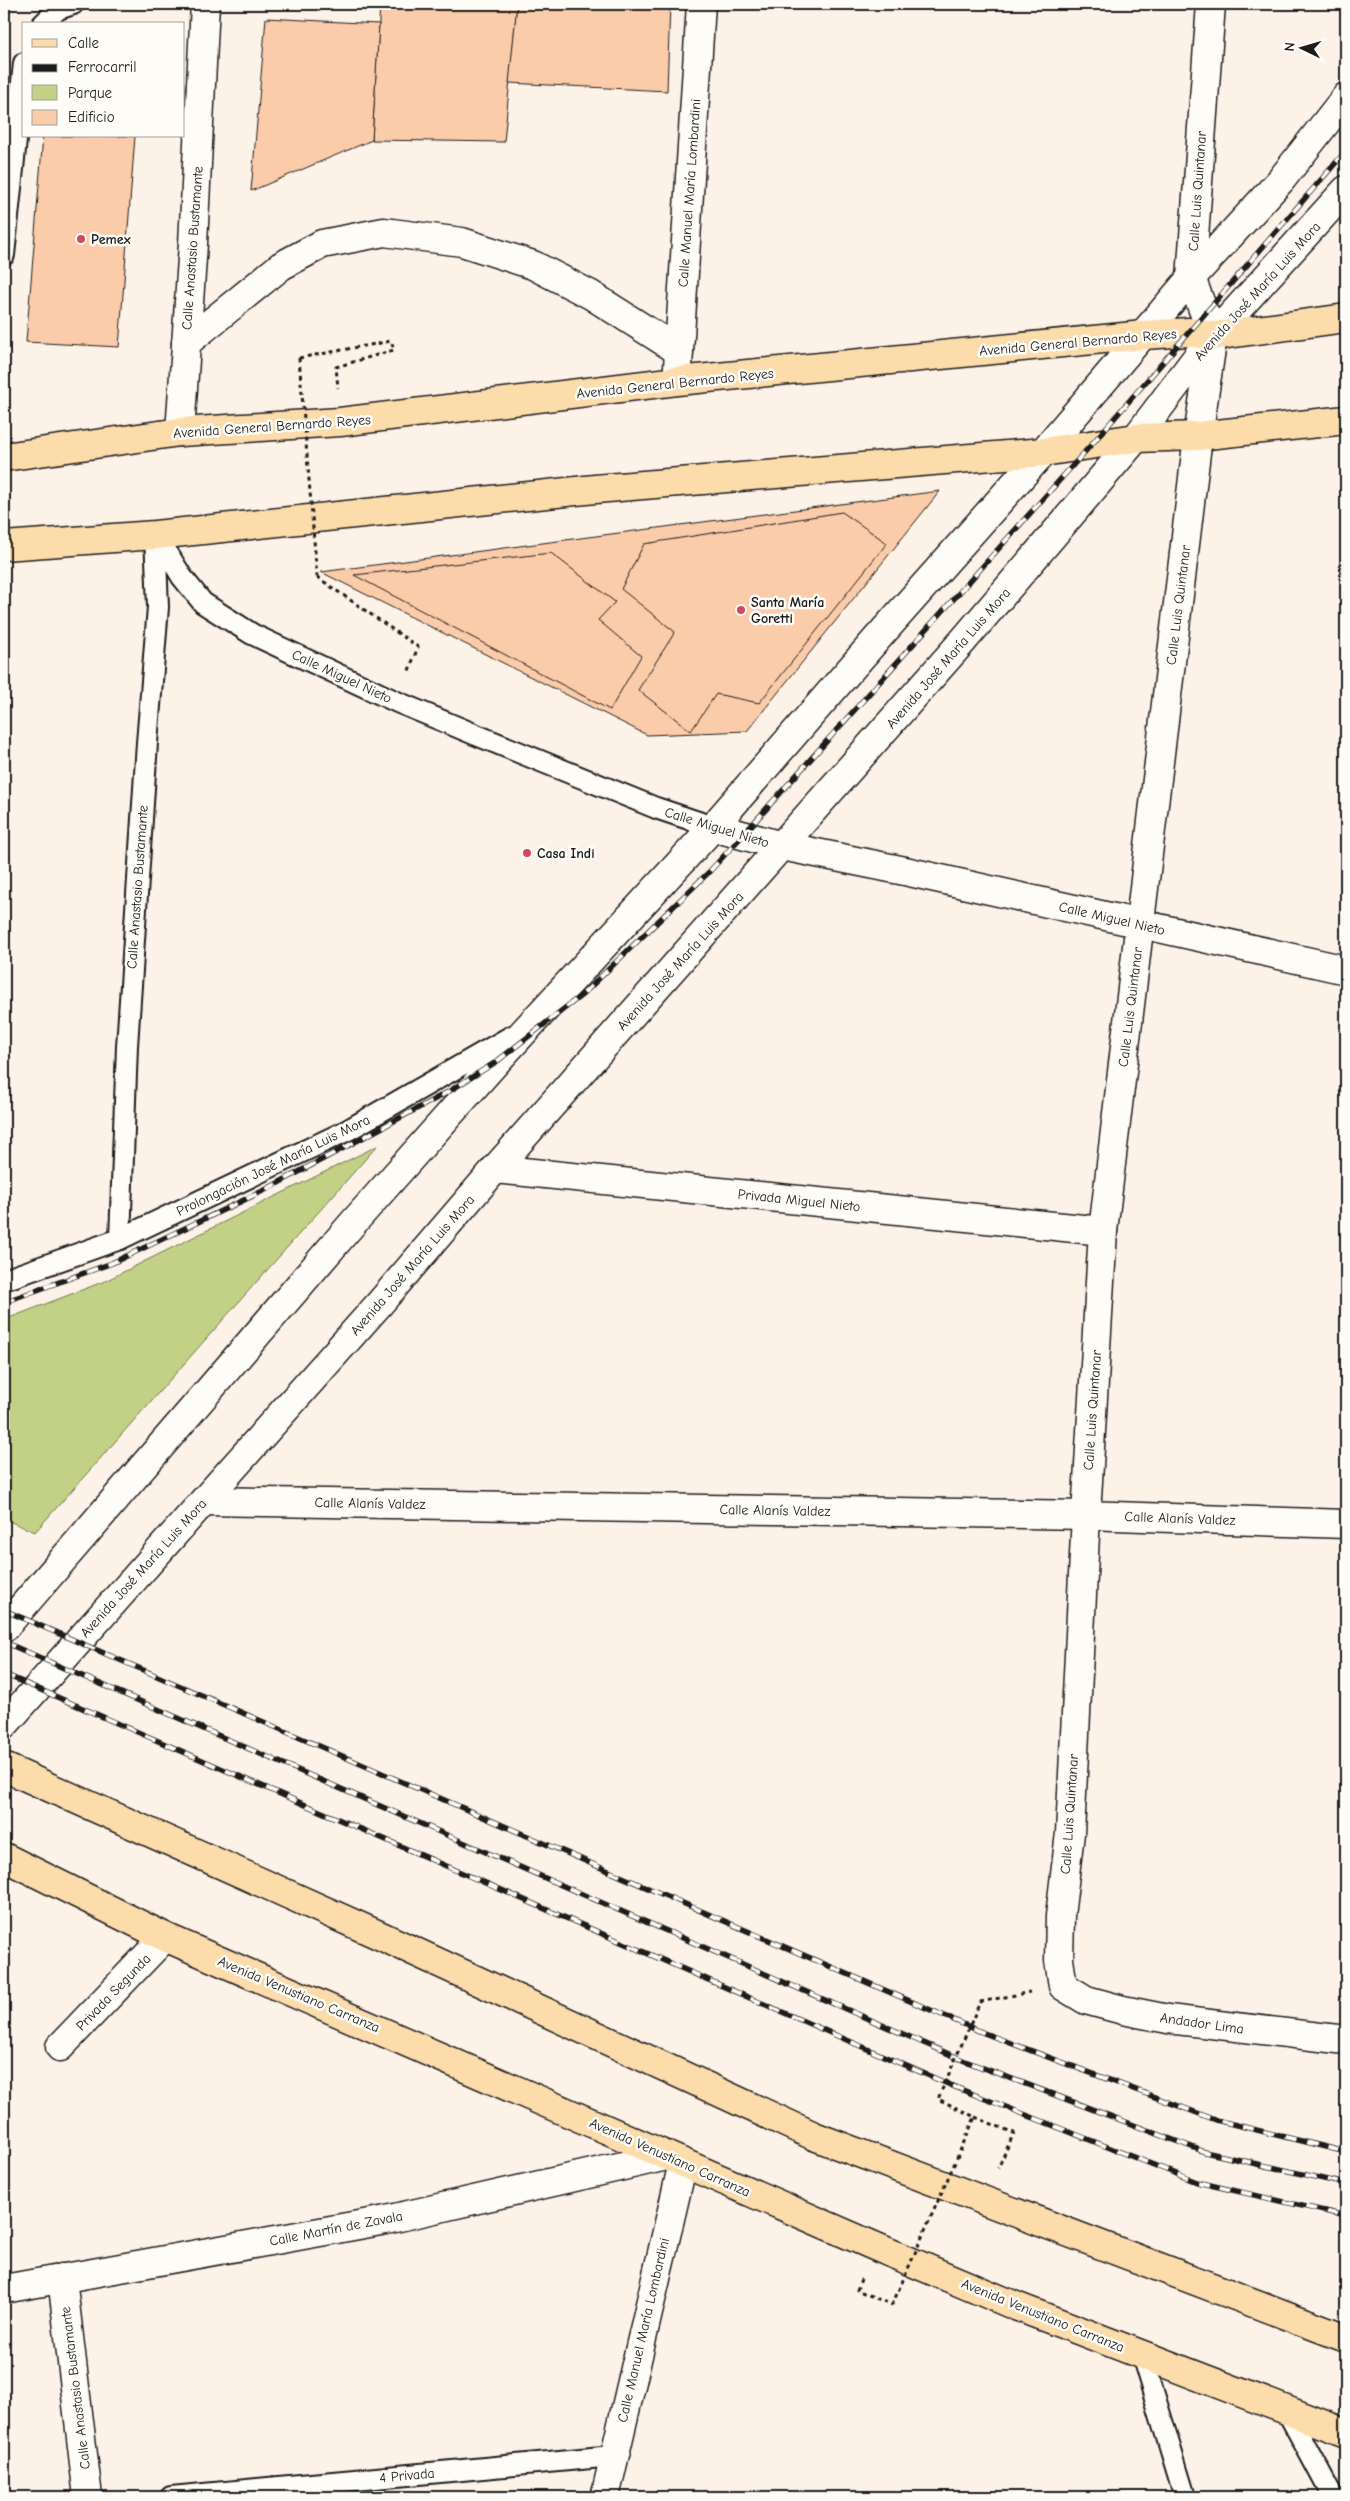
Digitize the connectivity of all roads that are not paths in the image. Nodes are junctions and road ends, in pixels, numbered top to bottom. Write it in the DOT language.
graph roads {
  1 [pos="73,4"];
  2 [pos="205,4"];
  3 [pos="701,4"];
  4 [pos="1211,4"];
  5 [pos="45,22"];
  6 [pos="22,82"];
  7 [pos="1346,97"];
  8 [pos="1346,190"];
  9 [pos="4,255"];
  10 [pos="1191,278"];
  11 [pos="1346,318"];
  12 [pos="1144,335"];
  13 [pos="1213,336"];
  14 [pos="186,343"];
  15 [pos="679,351"];
  16 [pos="677,381"];
  17 [pos="1346,420"];
  18 [pos="180,432"];
  19 [pos="1198,436"];
  20 [pos="1136,438"];
  21 [pos="1043,452"];
  22 [pos="4,457"];
  23 [pos="156,535"];
  24 [pos="4,546"];
  25 [pos="713,828"];
  26 [pos="782,846"];
  27 [pos="1140,925"];
  28 [pos="1346,970"];
  29 [pos="531,1024"];
  30 [pos="495,1169"];
  31 [pos="1103,1231"];
  32 [pos="120,1239"];
  33 [pos="4,1280"];
  34 [pos="204,1501"];
  35 [pos="1086,1515"];
  36 [pos="1346,1524"];
  37 [pos="4,1628"];
  38 [pos="4,1725"];
  39 [pos="4,1767"];
  40 [pos="4,1857"];
  41 [pos="166,1937"];
  42 [pos="1063,1986"];
  43 [pos="1346,2040"];
  44 [pos="60,2047"];
  45 [pos="675,2160"];
  46 [pos="62,2278"];
  47 [pos="4,2289"];
  48 [pos="1346,2338"];
  49 [pos="1142,2355"];
  50 [pos="1287,2411"];
  51 [pos="1346,2433"];
  52 [pos="613,2456"];
  53 [pos="88,2497"];
  54 [pos="171,2497"];
  55 [pos="604,2497"];
  56 [pos="1184,2497"];
  57 [pos="1332,2497"];
  1 -- 5 [label="lane"];
  2 -- 14 [label="street, Calle Anastasio Bustamante"];
  3 -- 15 [label="street, Calle Manuel María Lombardini"];
  4 -- 10 [label="street, Calle Luis Quintanar"];
  6 -- 9 [label="lane"];
  7 -- 10 [label="street"];
  8 -- 13 [label="street, Avenida José María Luis Mora"];
  10 -- 12 [label="street"];
  10 -- 13 [label="street, Calle Luis Quintanar"];
  11 -- 13 [label="main road, Avenida General Bernardo Reyes"];
  12 -- 13 [label="main road, Avenida General Bernardo Reyes"];
  12 -- 16 [label="main road, Avenida General Bernardo Reyes"];
  12 -- 21 [label="street"];
  13 -- 19 [label="street, Calle Luis Quintanar"];
  13 -- 20 [label="street, Avenida José María Luis Mora"];
  14 -- 15 [label="street"];
  14 -- 18 [label="street, Calle Anastasio Bustamante"];
  15 -- 16 [label="street, Calle Manuel María Lombardini"];
  16 -- 18 [label="main road, Avenida General Bernardo Reyes"];
  17 -- 19 [label="main road"];
  18 -- 22 [label="main road, Avenida General Bernardo Reyes"];
  19 -- 20 [label="main road"];
  19 -- 27 [label="street, Calle Luis Quintanar"];
  20 -- 21 [label="main road"];
  20 -- 26 [label="street, Avenida José María Luis Mora"];
  21 -- 23 [label="main road"];
  21 -- 25 [label="street"];
  23 -- 24 [label="main road"];
  23 -- 25 [label="lane, Calle Miguel Nieto"];
  23 -- 32 [label="lane, Calle Anastasio Bustamante"];
  25 -- 26 [label="street, Calle Miguel Nieto"];
  25 -- 29 [label="street"];
  26 -- 27 [label="street, Calle Miguel Nieto"];
  26 -- 30 [label="street, Avenida José María Luis Mora"];
  27 -- 28 [label="street, Calle Miguel Nieto"];
  27 -- 31 [label="street, Calle Luis Quintanar"];
  29 -- 32 [label="lane, Prolongación José María Luis Mora"];
  29 -- 37 [label="street"];
  30 -- 31 [label="street, Privada Miguel Nieto"];
  30 -- 34 [label="street, Avenida José María Luis Mora"];
  31 -- 35 [label="street, Calle Luis Quintanar"];
  32 -- 33 [label="lane, Prolongación José María Luis Mora"];
  34 -- 35 [label="street, Calle Alanís Valdez"];
  34 -- 38 [label="street, Avenida José María Luis Mora"];
  35 -- 36 [label="street, Calle Alanís Valdez"];
  35 -- 42 [label="street, Calle Luis Quintanar"];
  39 -- 48 [label="main road"];
  40 -- 41 [label="main road, Avenida Venustiano Carranza"];
  41 -- 44 [label="street, Privada Segunda"];
  41 -- 45 [label="main road, Avenida Venustiano Carranza"];
  42 -- 43 [label="street, Andador Lima"];
  45 -- 46 [label="street, Calle Martín de Zavala"];
  45 -- 49 [label="main road, Avenida Venustiano Carranza"];
  45 -- 52 [label="street, Calle Manuel María Lombardini"];
  46 -- 47 [label="street, Calle Martín de Zavala"];
  46 -- 53 [label="street, Calle Anastasio Bustamante"];
  49 -- 50 [label="main road, Avenida Venustiano Carranza"];
  49 -- 56 [label="lane"];
  50 -- 51 [label="main road, Avenida Venustiano Carranza"];
  50 -- 57 [label="lane"];
  52 -- 54 [label="lane, 4 Privada"];
  52 -- 55 [label="street, Calle Manuel María Lombardini"];
}
